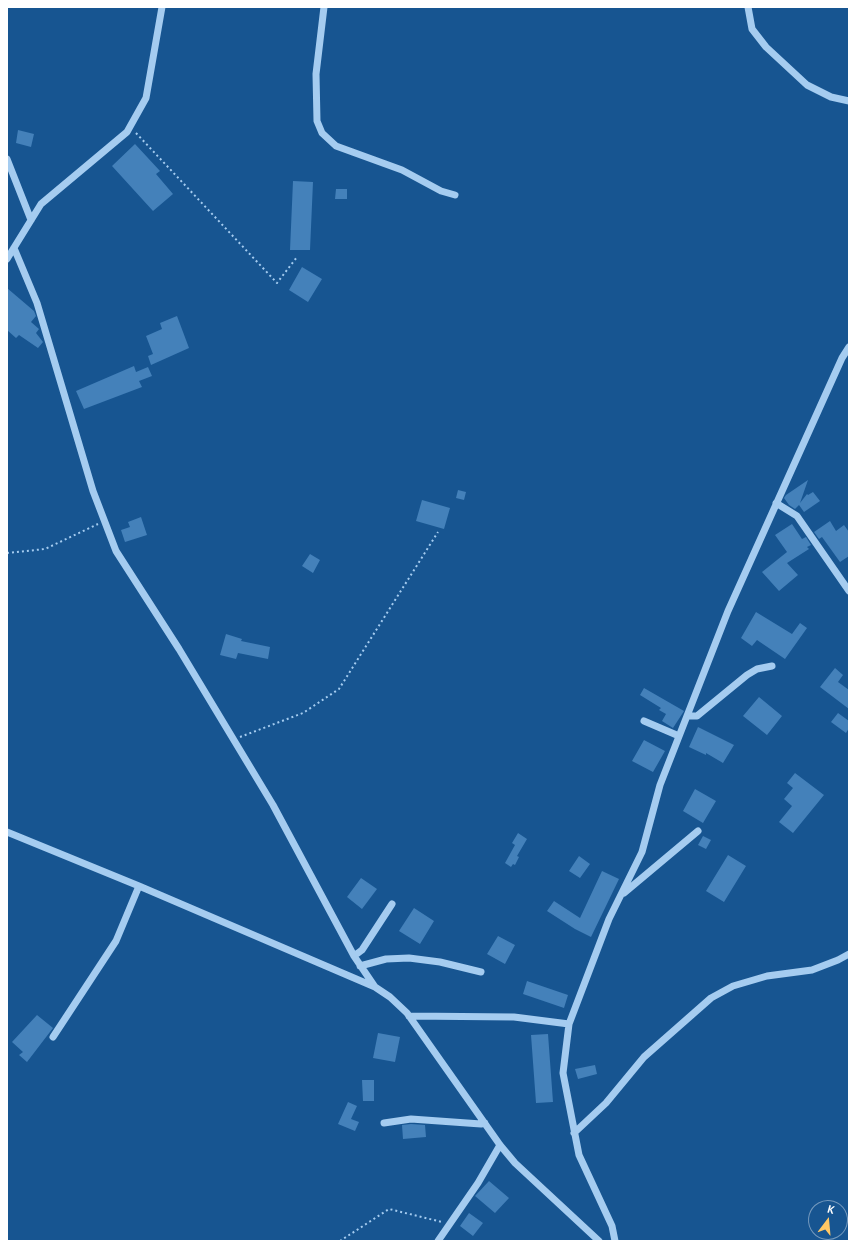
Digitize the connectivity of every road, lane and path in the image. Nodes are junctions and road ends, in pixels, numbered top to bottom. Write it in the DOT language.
graph roads {
  1 [pos="162,7"];
  2 [pos="324,7"];
  3 [pos="748,7"];
  4 [pos="849,101"];
  5 [pos="127,132"];
  6 [pos="7,159"];
  7 [pos="455,195"];
  8 [pos="31,220"];
  9 [pos="14,248"];
  10 [pos="297,257"];
  11 [pos="7,259"];
  12 [pos="849,347"];
  13 [pos="776,503"];
  14 [pos="105,520"];
  15 [pos="438,532"];
  16 [pos="7,553"];
  17 [pos="849,591"];
  18 [pos="772,666"];
  19 [pos="687,716"];
  20 [pos="644,721"];
  21 [pos="679,736"];
  22 [pos="234,739"];
  23 [pos="698,831"];
  24 [pos="7,832"];
  25 [pos="139,886"];
  26 [pos="620,895"];
  27 [pos="392,904"];
  28 [pos="849,954"];
  29 [pos="354,956"];
  30 [pos="360,966"];
  31 [pos="481,972"];
  32 [pos="375,987"];
  33 [pos="409,1016"];
  34 [pos="569,1024"];
  35 [pos="53,1037"];
  36 [pos="384,1123"];
  37 [pos="485,1123"];
  38 [pos="574,1133"];
  39 [pos="500,1145"];
  40 [pos="449,1224"];
  41 [pos="340,1241"];
  42 [pos="438,1241"];
  43 [pos="600,1241"];
  44 [pos="615,1241"];
  1 -- 5 [label="street"];
  2 -- 7 [label="street"];
  3 -- 4 [label="street"];
  5 -- 8 [label="street"];
  5 -- 10 [label="path"];
  6 -- 8 [label="street"];
  8 -- 9 [label="street"];
  9 -- 11 [label="street"];
  9 -- 14 [label="street"];
  12 -- 13 [label="street"];
  13 -- 17 [label="street"];
  13 -- 19 [label="street"];
  14 -- 16 [label="path"];
  14 -- 22 [label="street"];
  15 -- 22 [label="path"];
  18 -- 19 [label="street"];
  19 -- 21 [label="street"];
  20 -- 21 [label="street"];
  21 -- 26 [label="street"];
  22 -- 29 [label="street"];
  23 -- 26 [label="street"];
  24 -- 25 [label="street"];
  25 -- 32 [label="street"];
  25 -- 35 [label="street"];
  26 -- 34 [label="street"];
  27 -- 29 [label="street"];
  28 -- 38 [label="street"];
  29 -- 30 [label="street"];
  30 -- 31 [label="street"];
  30 -- 32 [label="street"];
  32 -- 33 [label="street"];
  33 -- 34 [label="street"];
  33 -- 37 [label="street"];
  34 -- 38 [label="street"];
  36 -- 37 [label="street"];
  37 -- 39 [label="street"];
  38 -- 44 [label="street"];
  39 -- 40 [label="street"];
  39 -- 43 [label="street"];
  40 -- 41 [label="path"];
  40 -- 42 [label="street"];
}
